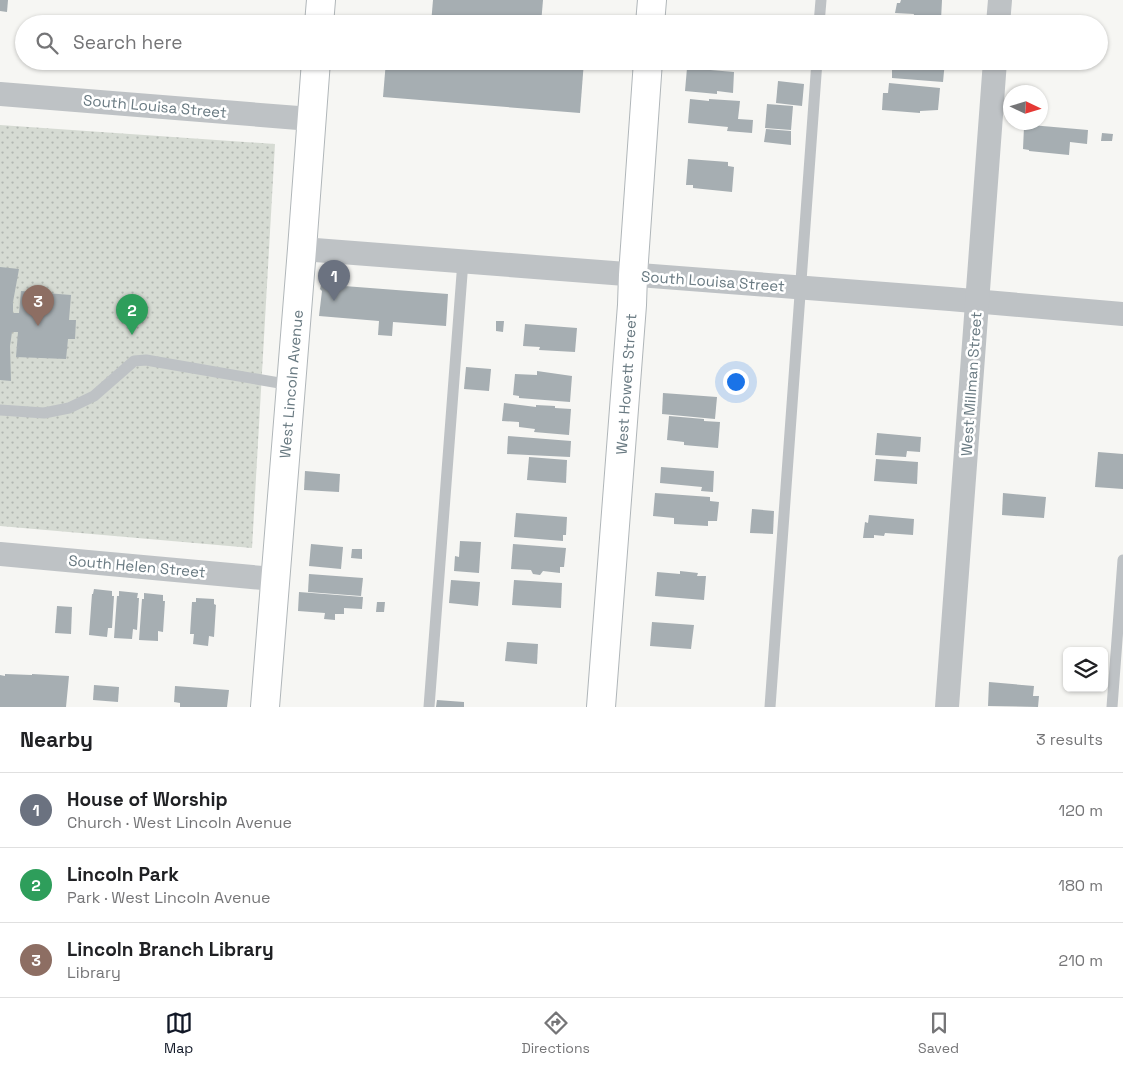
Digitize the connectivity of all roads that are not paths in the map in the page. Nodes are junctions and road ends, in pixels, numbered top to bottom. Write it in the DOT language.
graph roads {
  1 [pos="321,0"];
  2 [pos="652,0"];
  3 [pos="821,0"];
  4 [pos="1000,0"];
  5 [pos="320,15"];
  6 [pos="651,15"];
  7 [pos="820,15"];
  8 [pos="999,15"];
  9 [pos="315,70"];
  10 [pos="647,70"];
  11 [pos="816,70"];
  12 [pos="994,70"];
  13 [pos="0,94"];
  14 [pos="311,119"];
  15 [pos="302,249"];
  16 [pos="463,261"];
  17 [pos="633,275"];
  18 [pos="800,288"];
  19 [pos="977,302"];
  20 [pos="1123,314"];
  21 [pos="291,385"];
  22 [pos="0,410"];
  23 [pos="0,554"];
  24 [pos="1123,560"];
  25 [pos="274,579"];
  26 [pos="264,707"];
  27 [pos="429,707"];
  28 [pos="601,707"];
  29 [pos="770,707"];
  30 [pos="947,707"];
  31 [pos="1112,707"];
  1 -- 5 [label="main road"];
  2 -- 6 [label="main road"];
  3 -- 7 [label="lane"];
  4 -- 8 [label="street"];
  9 -- 14 [label="main road, West Lincoln Avenue"];
  10 -- 17 [label="main road, West Howett Street"];
  11 -- 18 [label="lane"];
  12 -- 19 [label="street, West Millman Street"];
  13 -- 14 [label="street, South Louisa Street"];
  14 -- 15 [label="main road, West Lincoln Avenue"];
  15 -- 16 [label="street, South Louisa Street"];
  15 -- 21 [label="main road, West Lincoln Avenue"];
  16 -- 17 [label="street, South Louisa Street"];
  16 -- 27 [label="lane"];
  17 -- 18 [label="street, South Louisa Street"];
  17 -- 28 [label="main road, West Howett Street"];
  18 -- 19 [label="street, South Louisa Street"];
  18 -- 29 [label="lane"];
  19 -- 20 [label="street, South Louisa Street"];
  19 -- 30 [label="street, West Millman Street"];
  21 -- 22 [label="lane"];
  21 -- 25 [label="main road, West Lincoln Avenue"];
  23 -- 25 [label="street, South Helen Street"];
  24 -- 31 [label="lane"];
  25 -- 26 [label="main road, West Lincoln Avenue"];
}
